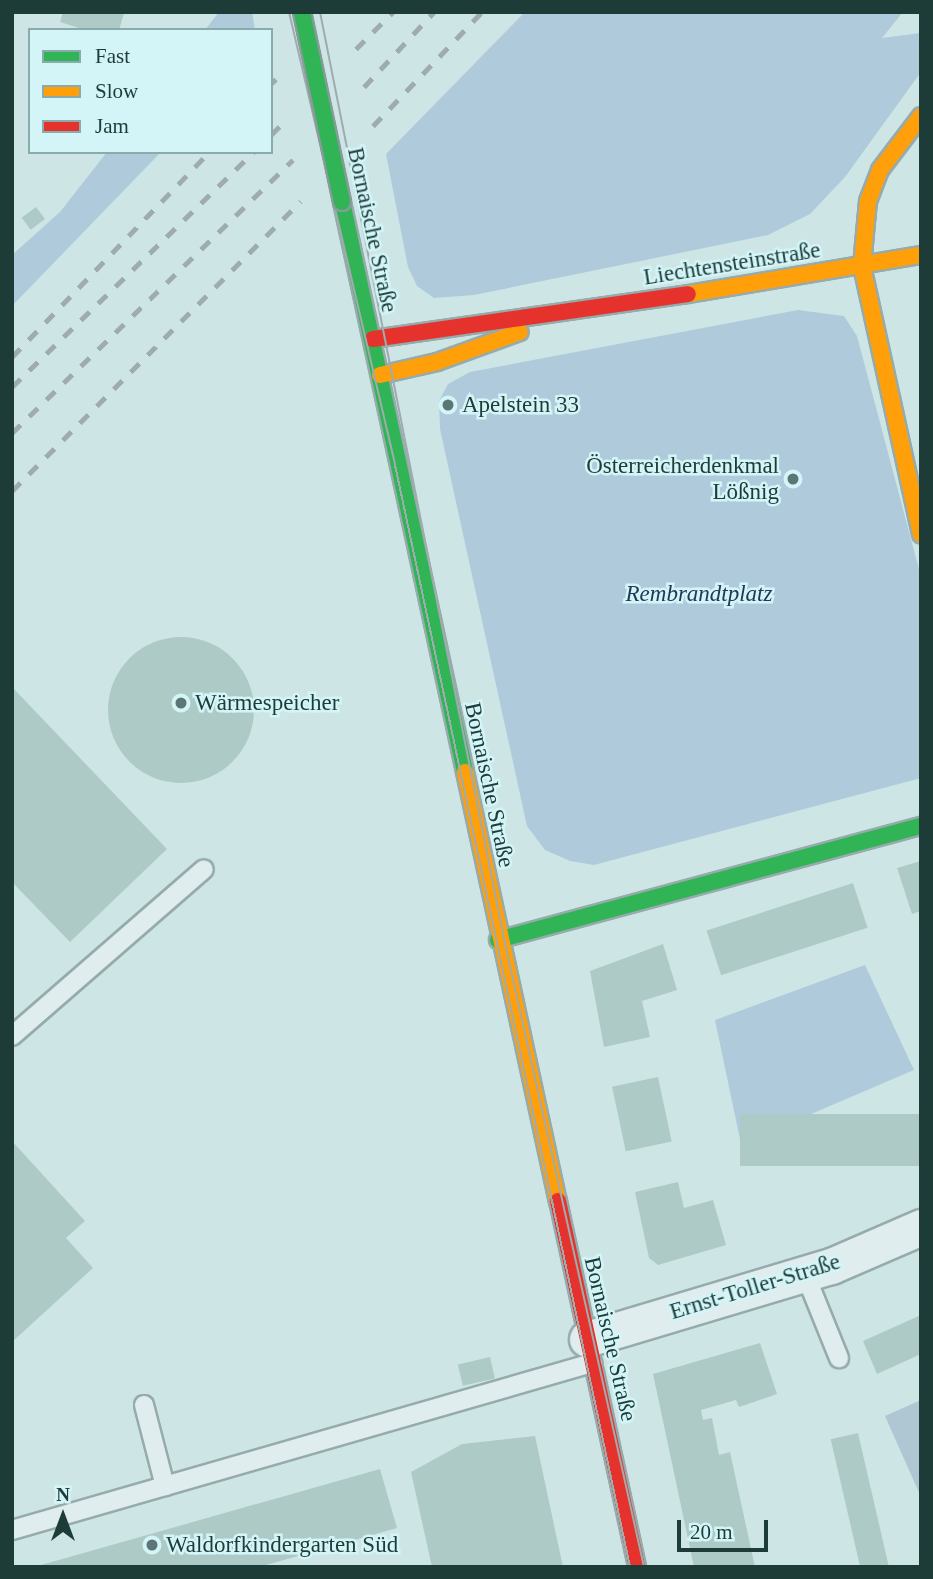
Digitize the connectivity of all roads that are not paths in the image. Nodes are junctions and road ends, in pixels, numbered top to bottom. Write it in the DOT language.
graph roads {
  1 [pos="302,12"];
  2 [pos="921,116"];
  3 [pos="921,255"];
  4 [pos="862,266"];
  5 [pos="550,317"];
  6 [pos="373,339"];
  7 [pos="380,375"];
  8 [pos="921,535"];
  9 [pos="921,826"];
  10 [pos="204,869"];
  11 [pos="498,940"];
  12 [pos="12,1036"];
  13 [pos="921,1227"];
  14 [pos="806,1274"];
  15 [pos="589,1351"];
  16 [pos="839,1358"];
  17 [pos="144,1405"];
  18 [pos="165,1486"];
  19 [pos="12,1530"];
  20 [pos="637,1567"];
  1 -- 6 [label="street, Bornaische Straße, bridge"];
  2 -- 4 [label="street"];
  3 -- 4 [label="street, Liechtensteinstraße"];
  4 -- 5 [label="street, Liechtensteinstraße"];
  4 -- 8 [label="street"];
  5 -- 6 [label="street, Liechtensteinstraße"];
  5 -- 7 [label="street, Liechtensteinstraße"];
  6 -- 7 [label="street, Bornaische Straße"];
  7 -- 11 [label="street, Bornaische Straße"];
  9 -- 11 [label="street"];
  10 -- 12 [label="lane"];
  11 -- 15 [label="street, Bornaische Straße"];
  13 -- 14 [label="street, Ernst-Toller-Straße"];
  14 -- 15 [label="street, Ernst-Toller-Straße"];
  14 -- 16 [label="lane"];
  15 -- 18 [label="lane"];
  15 -- 20 [label="street, Bornaische Straße"];
  17 -- 18 [label="lane"];
  18 -- 19 [label="lane"];
}
